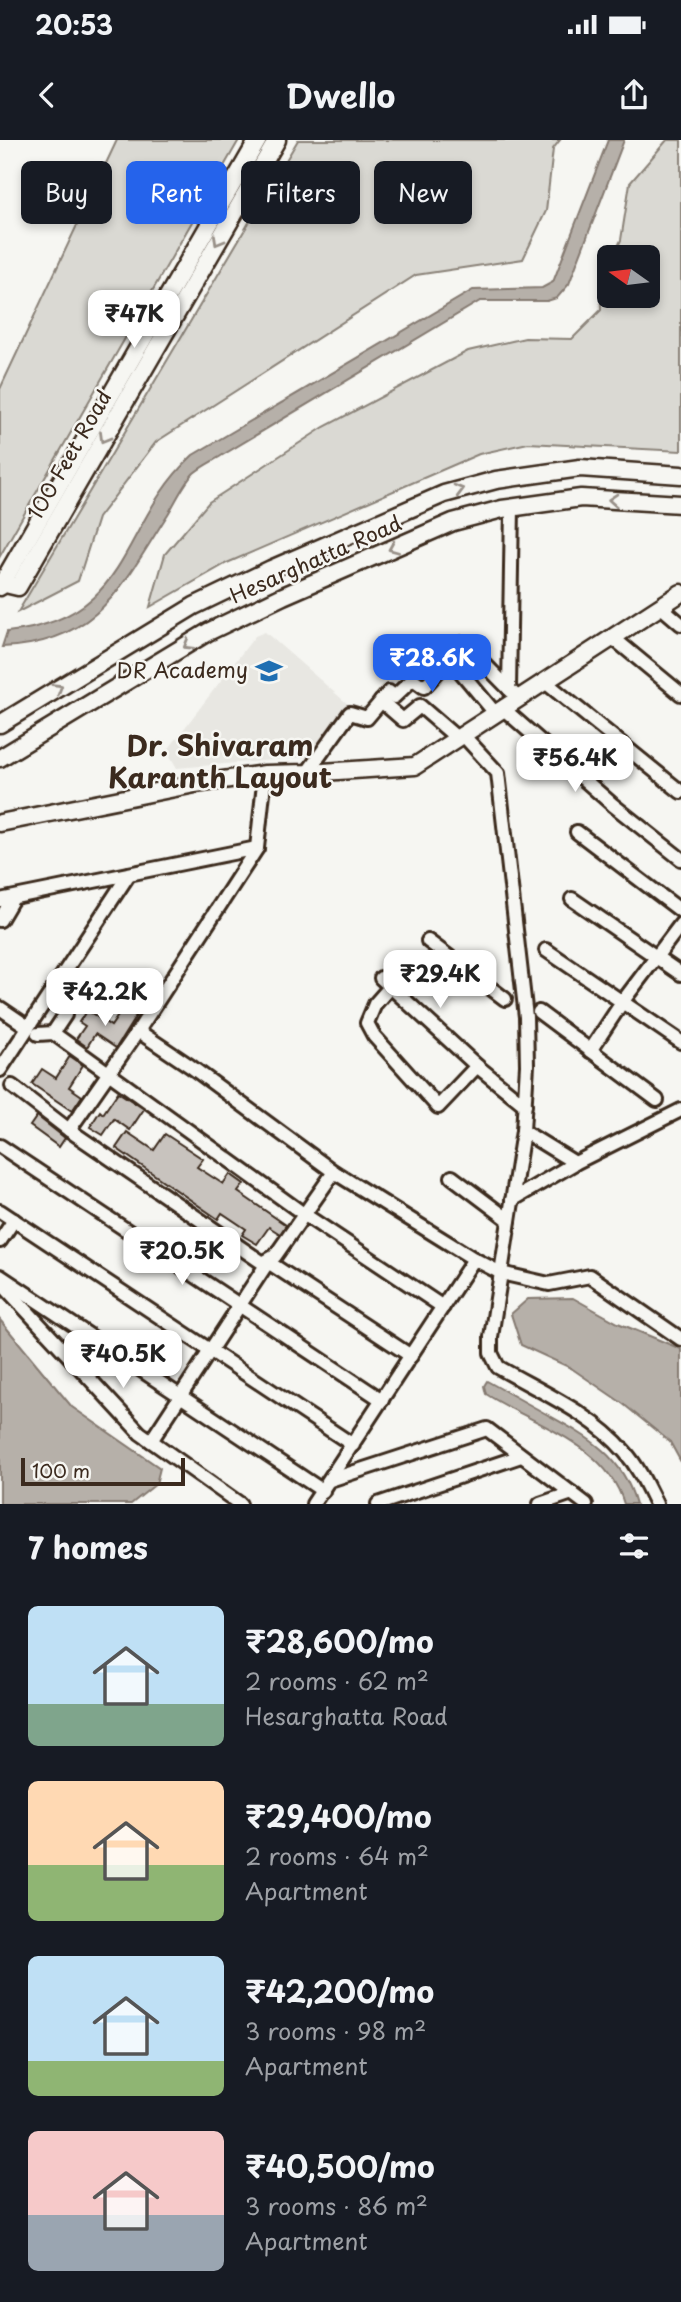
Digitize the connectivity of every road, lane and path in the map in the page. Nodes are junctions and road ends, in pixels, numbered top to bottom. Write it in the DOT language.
graph roads {
  1 [pos="258,140"];
  2 [pos="277,140"];
  3 [pos="681,475"];
  4 [pos="681,504"];
  5 [pos="512,507"];
  6 [pos="0,585"];
  7 [pos="681,593"];
  8 [pos="660,606"];
  9 [pos="681,624"];
  10 [pos="612,637"];
  11 [pos="450,659"];
  12 [pos="544,681"];
  13 [pos="681,694"];
  14 [pos="381,701"];
  15 [pos="507,702"];
  16 [pos="0,724"];
  17 [pos="460,736"];
  18 [pos="0,758"];
  19 [pos="307,773"];
  20 [pos="265,774"];
  21 [pos="681,792"];
  22 [pos="0,823"];
  23 [pos="577,832"];
  24 [pos="257,848"];
  25 [pos="681,859"];
  26 [pos="129,874"];
  27 [pos="6,899"];
  28 [pos="572,899"];
  29 [pos="681,911"];
  30 [pos="0,920"];
  31 [pos="681,924"];
  32 [pos="428,941"];
  33 [pos="546,950"];
  34 [pos="657,957"];
  35 [pos="681,974"];
  36 [pos="505,999"];
  37 [pos="623,1001"];
  38 [pos="0,1008"];
  39 [pos="539,1012"];
  40 [pos="65,1015"];
  41 [pos="33,1031"];
  42 [pos="138,1031"];
  43 [pos="53,1033"];
  44 [pos="681,1042"];
  45 [pos="590,1051"];
  46 [pos="477,1066"];
  47 [pos="0,1070"];
  48 [pos="110,1073"];
  49 [pos="12,1086"];
  50 [pos="657,1100"];
  51 [pos="525,1105"];
  52 [pos="439,1107"];
  53 [pos="681,1110"];
  54 [pos="429,1116"];
  55 [pos="69,1130"];
  56 [pos="523,1131"];
  57 [pos="0,1146"];
  58 [pos="575,1163"];
  59 [pos="334,1172"];
  60 [pos="452,1177"];
  61 [pos="512,1200"];
  62 [pos="0,1211"];
  63 [pos="305,1215"];
  64 [pos="14,1220"];
  65 [pos="509,1220"];
  66 [pos="0,1241"];
  67 [pos="474,1259"];
  68 [pos="268,1262"];
  69 [pos="501,1273"];
  70 [pos="0,1279"];
  71 [pos="239,1305"];
  72 [pos="443,1307"];
  73 [pos="681,1339"];
  74 [pos="210,1350"];
  75 [pos="411,1356"];
  76 [pos="180,1396"];
  77 [pos="382,1400"];
  78 [pos="150,1441"];
  79 [pos="353,1445"];
  80 [pos="521,1456"];
  81 [pos="326,1486"];
  82 [pos="572,1493"];
  83 [pos="240,1504"];
  84 [pos="313,1504"];
  85 [pos="378,1504"];
  86 [pos="540,1504"];
  87 [pos="586,1504"];
  88 [pos="656,1504"];
  1 -- 6 [label="main road, 100 Feet Road"];
  2 -- 6 [label="main road, 100 Feet Road, one-way"];
  16 -- 3 [label="main road, Hesarghatta Road, one-way"];
  4 -- 5 [label="main road, Hesarghatta Road, one-way"];
  5 -- 15 [label="street"];
  5 -- 18 [label="main road, Hesarghatta Road, one-way"];
  7 -- 8 [label="main road"];
  8 -- 9 [label="street"];
  8 -- 10 [label="main road"];
  10 -- 12 [label="main road"];
  10 -- 13 [label="street"];
  11 -- 14 [label="street"];
  11 -- 15 [label="street"];
  11 -- 15 [label="street"];
  12 -- 15 [label="main road"];
  12 -- 21 [label="street"];
  14 -- 17 [label="street"];
  14 -- 19 [label="street"];
  15 -- 17 [label="main road"];
  15 -- 25 [label="street"];
  17 -- 19 [label="main road"];
  17 -- 51 [label="street"];
  19 -- 20 [label="main road"];
  20 -- 22 [label="main road"];
  20 -- 24 [label="street"];
  23 -- 29 [label="street"];
  24 -- 26 [label="street"];
  24 -- 42 [label="street"];
  26 -- 27 [label="street"];
  26 -- 41 [label="street"];
  27 -- 30 [label="street"];
  28 -- 34 [label="street"];
  31 -- 34 [label="street"];
  32 -- 36 [label="street"];
  33 -- 37 [label="street"];
  34 -- 35 [label="street"];
  34 -- 37 [label="street"];
  37 -- 44 [label="street"];
  37 -- 45 [label="street"];
  38 -- 41 [label="street"];
  39 -- 45 [label="street"];
  40 -- 43 [label="street"];
  41 -- 43 [label="street"];
  41 -- 47 [label="street"];
  42 -- 48 [label="street"];
  42 -- 59 [label="street"];
  43 -- 48 [label="street"];
  45 -- 50 [label="street"];
  46 -- 51 [label="street"];
  46 -- 52 [label="street"];
  46 -- 52 [label="street"];
  48 -- 55 [label="street"];
  48 -- 63 [label="street"];
  49 -- 55 [label="street"];
  51 -- 56 [label="street"];
  52 -- 54 [label="street"];
  53 -- 58 [label="street"];
  55 -- 68 [label="street"];
  56 -- 58 [label="street"];
  56 -- 61 [label="street"];
  57 -- 71 [label="street"];
  58 -- 61 [label="street"];
  59 -- 63 [label="street"];
  59 -- 67 [label="street"];
  60 -- 65 [label="street"];
  61 -- 65 [label="street"];
  62 -- 64 [label="street"];
  63 -- 68 [label="street"];
  63 -- 72 [label="street"];
  64 -- 66 [label="street"];
  64 -- 74 [label="street"];
  65 -- 69 [label="street"];
  67 -- 69 [label="street"];
  67 -- 72 [label="street"];
  68 -- 71 [label="street"];
  68 -- 75 [label="street"];
  69 -- 73 [label="street"];
  69 -- 88 [label="street"];
  70 -- 76 [label="street"];
  70 -- 78 [label="street"];
  71 -- 74 [label="street"];
  71 -- 77 [label="street"];
  72 -- 75 [label="street"];
  74 -- 76 [label="street"];
  74 -- 79 [label="street"];
  75 -- 77 [label="street"];
  76 -- 78 [label="street"];
  76 -- 81 [label="street"];
  77 -- 79 [label="street"];
  78 -- 83 [label="street"];
  79 -- 81 [label="street"];
  80 -- 81 [label="street"];
  80 -- 82 [label="street"];
  80 -- 85 [label="street"];
  81 -- 84 [label="street"];
  82 -- 86 [label="street"];
  82 -- 87 [label="street"];
}
